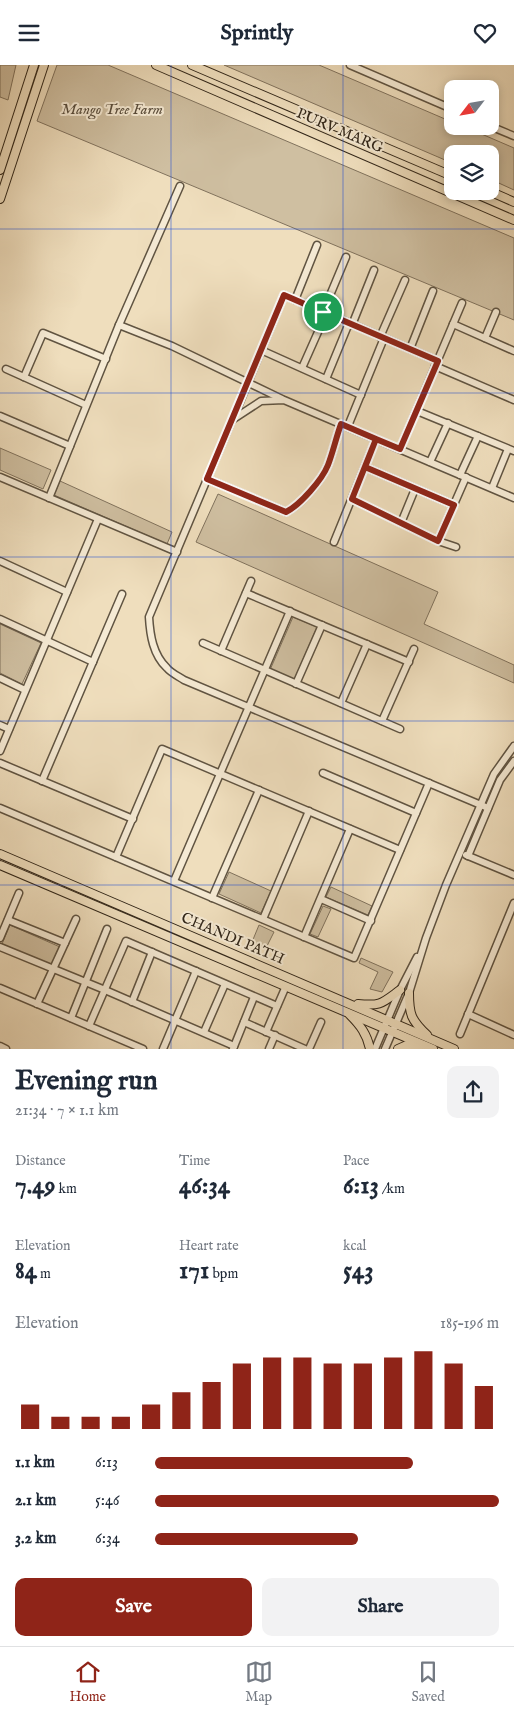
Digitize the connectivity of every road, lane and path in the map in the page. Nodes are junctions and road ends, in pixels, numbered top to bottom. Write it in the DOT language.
graph roads {
  1 [pos="34,65"];
  2 [pos="44,65"];
  3 [pos="156,65"];
  4 [pos="192,65"];
  5 [pos="350,65"];
  6 [pos="444,106"];
  7 [pos="499,130"];
  8 [pos="514,136"];
  9 [pos="0,170"];
  10 [pos="444,173"];
  11 [pos="180,186"];
  12 [pos="499,195"];
  13 [pos="0,199"];
  14 [pos="514,202"];
  15 [pos="514,220"];
  16 [pos="317,245"];
  17 [pos="346,257"];
  18 [pos="374,270"];
  19 [pos="405,280"];
  20 [pos="433,291"];
  21 [pos="295,300"];
  22 [pos="462,303"];
  23 [pos="496,312"];
  24 [pos="325,313"];
  25 [pos="351,324"];
  26 [pos="453,324"];
  27 [pos="119,325"];
  28 [pos="382,338"];
  29 [pos="485,338"];
  30 [pos="410,349"];
  31 [pos="260,350"];
  32 [pos="514,350"];
  33 [pos="106,359"];
  34 [pos="437,364"];
  35 [pos="302,368"];
  36 [pos="6,369"];
  37 [pos="24,377"];
  38 [pos="326,379"];
  39 [pos="247,383"];
  40 [pos="361,395"];
  41 [pos="284,400"];
  42 [pos="514,400"];
  43 [pos="86,405"];
  44 [pos="417,411"];
  45 [pos="0,416"];
  46 [pos="232,420"];
  47 [pos="448,423"];
  48 [pos="341,424"];
  49 [pos="348,426"];
  50 [pos="478,436"];
  51 [pos="376,439"];
  52 [pos="70,446"];
  53 [pos="400,449"];
  54 [pos="511,450"];
  55 [pos="430,462"];
  56 [pos="365,467"];
  57 [pos="463,476"];
  58 [pos="0,477"];
  59 [pos="207,479"];
  60 [pos="492,488"];
  61 [pos="415,489"];
  62 [pos="49,498"];
  63 [pos="514,498"];
  64 [pos="352,499"];
  65 [pos="454,505"];
  66 [pos="98,519"];
  67 [pos="401,523"];
  68 [pos="438,541"];
  69 [pos="334,542"];
  70 [pos="456,547"];
  71 [pos="177,552"];
  72 [pos="0,561"];
  73 [pos="251,581"];
  74 [pos="67,592"];
  75 [pos="246,593"];
  76 [pos="122,594"];
  77 [pos="290,611"];
  78 [pos="0,619"];
  79 [pos="322,625"];
  80 [pos="46,641"];
  81 [pos="203,643"];
  82 [pos="367,644"];
  83 [pos="414,649"];
  84 [pos="221,651"];
  85 [pos="93,662"];
  86 [pos="409,662"];
  87 [pos="265,670"];
  88 [pos="0,678"];
  89 [pos="296,684"];
  90 [pos="26,690"];
  91 [pos="341,703"];
  92 [pos="249,707"];
  93 [pos="382,721"];
  94 [pos="0,725"];
  95 [pos="9,729"];
  96 [pos="400,729"];
  97 [pos="514,746"];
  98 [pos="0,751"];
  99 [pos="514,761"];
  100 [pos="0,763"];
  101 [pos="220,773"];
  102 [pos="323,773"];
  103 [pos="42,781"];
  104 [pos="429,783"];
  105 [pos="259,790"];
  106 [pos="481,805"];
  107 [pos="0,808"];
  108 [pos="488,809"];
  109 [pos="309,811"];
  110 [pos="416,813"];
  111 [pos="133,819"];
  112 [pos="350,829"];
  113 [pos="400,851"];
  114 [pos="460,852"];
  115 [pos="0,854"];
  116 [pos="468,856"];
  117 [pos="116,857"];
  118 [pos="0,865"];
  119 [pos="514,875"];
  120 [pos="174,881"];
  121 [pos="19,893"];
  122 [pos="212,898"];
  123 [pos="321,899"];
  124 [pos="514,903"];
  125 [pos="76,919"];
  126 [pos="263,919"];
  127 [pos="8,920"];
  128 [pos="370,921"];
  129 [pos="107,929"];
  130 [pos="304,937"];
  131 [pos="0,938"];
  132 [pos="426,938"];
  133 [pos="65,943"];
  134 [pos="0,947"];
  135 [pos="152,952"];
  136 [pos="53,969"];
  137 [pos="196,971"];
  138 [pos="86,982"];
  139 [pos="225,984"];
  140 [pos="286,986"];
  141 [pos="105,990"];
  142 [pos="400,990"];
  143 [pos="1,991"];
  144 [pos="409,993"];
  145 [pos="254,997"];
  146 [pos="132,1002"];
  147 [pos="348,1003"];
  148 [pos="37,1004"];
  149 [pos="277,1006"];
  150 [pos="346,1011"];
  151 [pos="468,1014"];
  152 [pos="71,1018"];
  153 [pos="176,1020"];
  154 [pos="244,1022"];
  155 [pos="321,1022"];
  156 [pos="386,1024"];
  157 [pos="89,1026"];
  158 [pos="394,1028"];
  159 [pos="266,1031"];
  160 [pos="204,1032"];
  161 [pos="460,1034"];
  162 [pos="275,1035"];
  163 [pos="514,1035"];
  164 [pos="430,1044"];
  165 [pos="0,1046"];
  166 [pos="233,1047"];
  167 [pos="6,1049"];
  168 [pos="143,1049"];
  169 [pos="163,1049"];
  170 [pos="269,1049"];
  171 [pos="304,1049"];
  172 [pos="309,1049"];
  173 [pos="370,1049"];
  174 [pos="375,1049"];
  175 [pos="385,1049"];
  176 [pos="398,1049"];
  177 [pos="454,1049"];
  1 -- 9 [label="main road"];
  2 -- 13 [label="main road"];
  3 -- 15 [label="main road, PURV MARG"];
  4 -- 10 [label="main road, PURV MARG"];
  5 -- 6 [label="street"];
  7 -- 8 [label="street"];
  11 -- 27 [label="street"];
  12 -- 14 [label="main road"];
  16 -- 21 [label="street"];
  17 -- 24 [label="street"];
  18 -- 25 [label="street"];
  19 -- 28 [label="street"];
  20 -- 30 [label="street"];
  21 -- 24 [label="street"];
  21 -- 31 [label="street"];
  22 -- 26 [label="street"];
  23 -- 29 [label="street"];
  24 -- 25 [label="street"];
  24 -- 35 [label="street"];
  25 -- 28 [label="street"];
  25 -- 38 [label="street"];
  26 -- 29 [label="street"];
  26 -- 34 [label="street"];
  27 -- 33 [label="street"];
  27 -- 39 [label="street"];
  28 -- 30 [label="street"];
  28 -- 40 [label="street"];
  29 -- 32 [label="street"];
  30 -- 34 [label="street"];
  31 -- 35 [label="street"];
  31 -- 39 [label="street"];
  33 -- 37 [label="street"];
  33 -- 43 [label="street"];
  34 -- 42 [label="street"];
  34 -- 44 [label="street"];
  35 -- 38 [label="street"];
  36 -- 37 [label="street"];
  37 -- 43 [label="street"];
  38 -- 40 [label="street"];
  39 -- 41 [label="street"];
  39 -- 46 [label="street"];
  40 -- 49 [label="street"];
  41 -- 46 [label="street"];
  41 -- 48 [label="street"];
  43 -- 52 [label="street"];
  44 -- 47 [label="street"];
  44 -- 53 [label="street"];
  45 -- 52 [label="street"];
  46 -- 59 [label="street"];
  47 -- 50 [label="street"];
  47 -- 55 [label="street"];
  48 -- 49 [label="street"];
  48 -- 59 [label="street"];
  49 -- 51 [label="street"];
  50 -- 54 [label="street"];
  50 -- 57 [label="street"];
  51 -- 53 [label="street"];
  51 -- 56 [label="street"];
  52 -- 62 [label="street"];
  53 -- 55 [label="street"];
  54 -- 60 [label="street"];
  55 -- 57 [label="street"];
  56 -- 61 [label="street"];
  56 -- 64 [label="street"];
  57 -- 60 [label="street"];
  57 -- 65 [label="street"];
  58 -- 62 [label="street"];
  59 -- 71 [label="street"];
  60 -- 63 [label="street"];
  61 -- 65 [label="street"];
  61 -- 67 [label="street"];
  62 -- 66 [label="street"];
  64 -- 67 [label="street"];
  64 -- 69 [label="street"];
  65 -- 68 [label="street"];
  66 -- 71 [label="street"];
  66 -- 74 [label="street"];
  67 -- 68 [label="street"];
  68 -- 70 [label="street"];
  71 -- 92 [label="street"];
  72 -- 74 [label="street"];
  73 -- 75 [label="street"];
  74 -- 80 [label="street"];
  75 -- 77 [label="street"];
  75 -- 84 [label="street"];
  76 -- 85 [label="street"];
  77 -- 79 [label="street"];
  77 -- 87 [label="street"];
  78 -- 80 [label="street"];
  79 -- 82 [label="street"];
  79 -- 89 [label="street"];
  80 -- 85 [label="street"];
  80 -- 90 [label="street"];
  81 -- 84 [label="street"];
  82 -- 86 [label="street"];
  82 -- 91 [label="street"];
  83 -- 86 [label="street"];
  84 -- 87 [label="street"];
  85 -- 103 [label="street"];
  86 -- 93 [label="street"];
  87 -- 89 [label="street"];
  87 -- 92 [label="street"];
  88 -- 90 [label="street"];
  89 -- 91 [label="street"];
  90 -- 95 [label="street"];
  91 -- 93 [label="street"];
  92 -- 101 [label="street"];
  92 -- 104 [label="street"];
  93 -- 96 [label="street"];
  94 -- 95 [label="street"];
  95 -- 98 [label="street"];
  97 -- 106 [label="street"];
  99 -- 108 [label="street"];
  100 -- 103 [label="street"];
  101 -- 105 [label="street"];
  101 -- 111 [label="street"];
  101 -- 120 [label="street"];
  102 -- 110 [label="street"];
  103 -- 111 [label="street"];
  104 -- 106 [label="street"];
  104 -- 110 [label="street"];
  105 -- 109 [label="street"];
  105 -- 122 [label="street"];
  106 -- 108 [label="street"];
  106 -- 114 [label="street"];
  107 -- 117 [label="street"];
  108 -- 116 [label="street"];
  109 -- 112 [label="street"];
  109 -- 126 [label="street"];
  110 -- 113 [label="street"];
  111 -- 117 [label="street"];
  112 -- 113 [label="street"];
  112 -- 123 [label="street"];
  113 -- 128 [label="street"];
  114 -- 116 [label="street"];
  114 -- 132 [label="street"];
  115 -- 147 [label="main road, CHANDI PATH"];
  116 -- 119 [label="street"];
  117 -- 120 [label="street"];
  118 -- 140 [label="main road, CHANDI PATH"];
  120 -- 122 [label="street"];
  121 -- 127 [label="street"];
  122 -- 126 [label="street"];
  123 -- 128 [label="street"];
  123 -- 130 [label="street"];
  124 -- 151 [label="street"];
  125 -- 133 [label="street"];
  126 -- 130 [label="street"];
  127 -- 131 [label="street"];
  127 -- 133 [label="street"];
  128 -- 130 [label="street"];
  129 -- 138 [label="street"];
  132 -- 142 [label="street"];
  132 -- 144 [label="street"];
  133 -- 136 [label="street"];
  134 -- 136 [label="street"];
  135 -- 137 [label="street"];
  135 -- 141 [label="street"];
  135 -- 146 [label="street"];
  136 -- 138 [label="street"];
  136 -- 148 [label="street"];
  137 -- 139 [label="street"];
  137 -- 153 [label="street"];
  138 -- 141 [label="street"];
  138 -- 152 [label="street"];
  139 -- 145 [label="street"];
  139 -- 160 [label="street"];
  140 -- 149 [label="street"];
  140 -- 150 [label="main road, CHANDI PATH"];
  141 -- 146 [label="street"];
  141 -- 157 [label="street"];
  142 -- 147 [label="main road"];
  142 -- 156 [label="street"];
  143 -- 148 [label="street"];
  144 -- 158 [label="street"];
  144 -- 164 [label="main road"];
  145 -- 149 [label="street"];
  145 -- 154 [label="street"];
  146 -- 153 [label="street"];
  147 -- 156 [label="main road, CHANDI PATH"];
  148 -- 152 [label="street"];
  149 -- 159 [label="street"];
  150 -- 156 [label="main road, CHANDI PATH"];
  150 -- 173 [label="main road"];
  151 -- 161 [label="street"];
  151 -- 163 [label="street"];
  152 -- 157 [label="street"];
  153 -- 160 [label="street"];
  153 -- 169 [label="street"];
  154 -- 159 [label="street"];
  154 -- 166 [label="street"];
  155 -- 172 [label="street"];
  156 -- 158 [label="main road, CHANDI PATH"];
  156 -- 174 [label="street"];
  157 -- 168 [label="street"];
  158 -- 164 [label="main road, CHANDI PATH"];
  158 -- 175 [label="street"];
  159 -- 162 [label="street"];
  160 -- 166 [label="street"];
  162 -- 170 [label="street"];
  162 -- 171 [label="street"];
  164 -- 176 [label="main road"];
  164 -- 177 [label="main road, CHANDI PATH"];
  165 -- 167 [label="street"];
}
